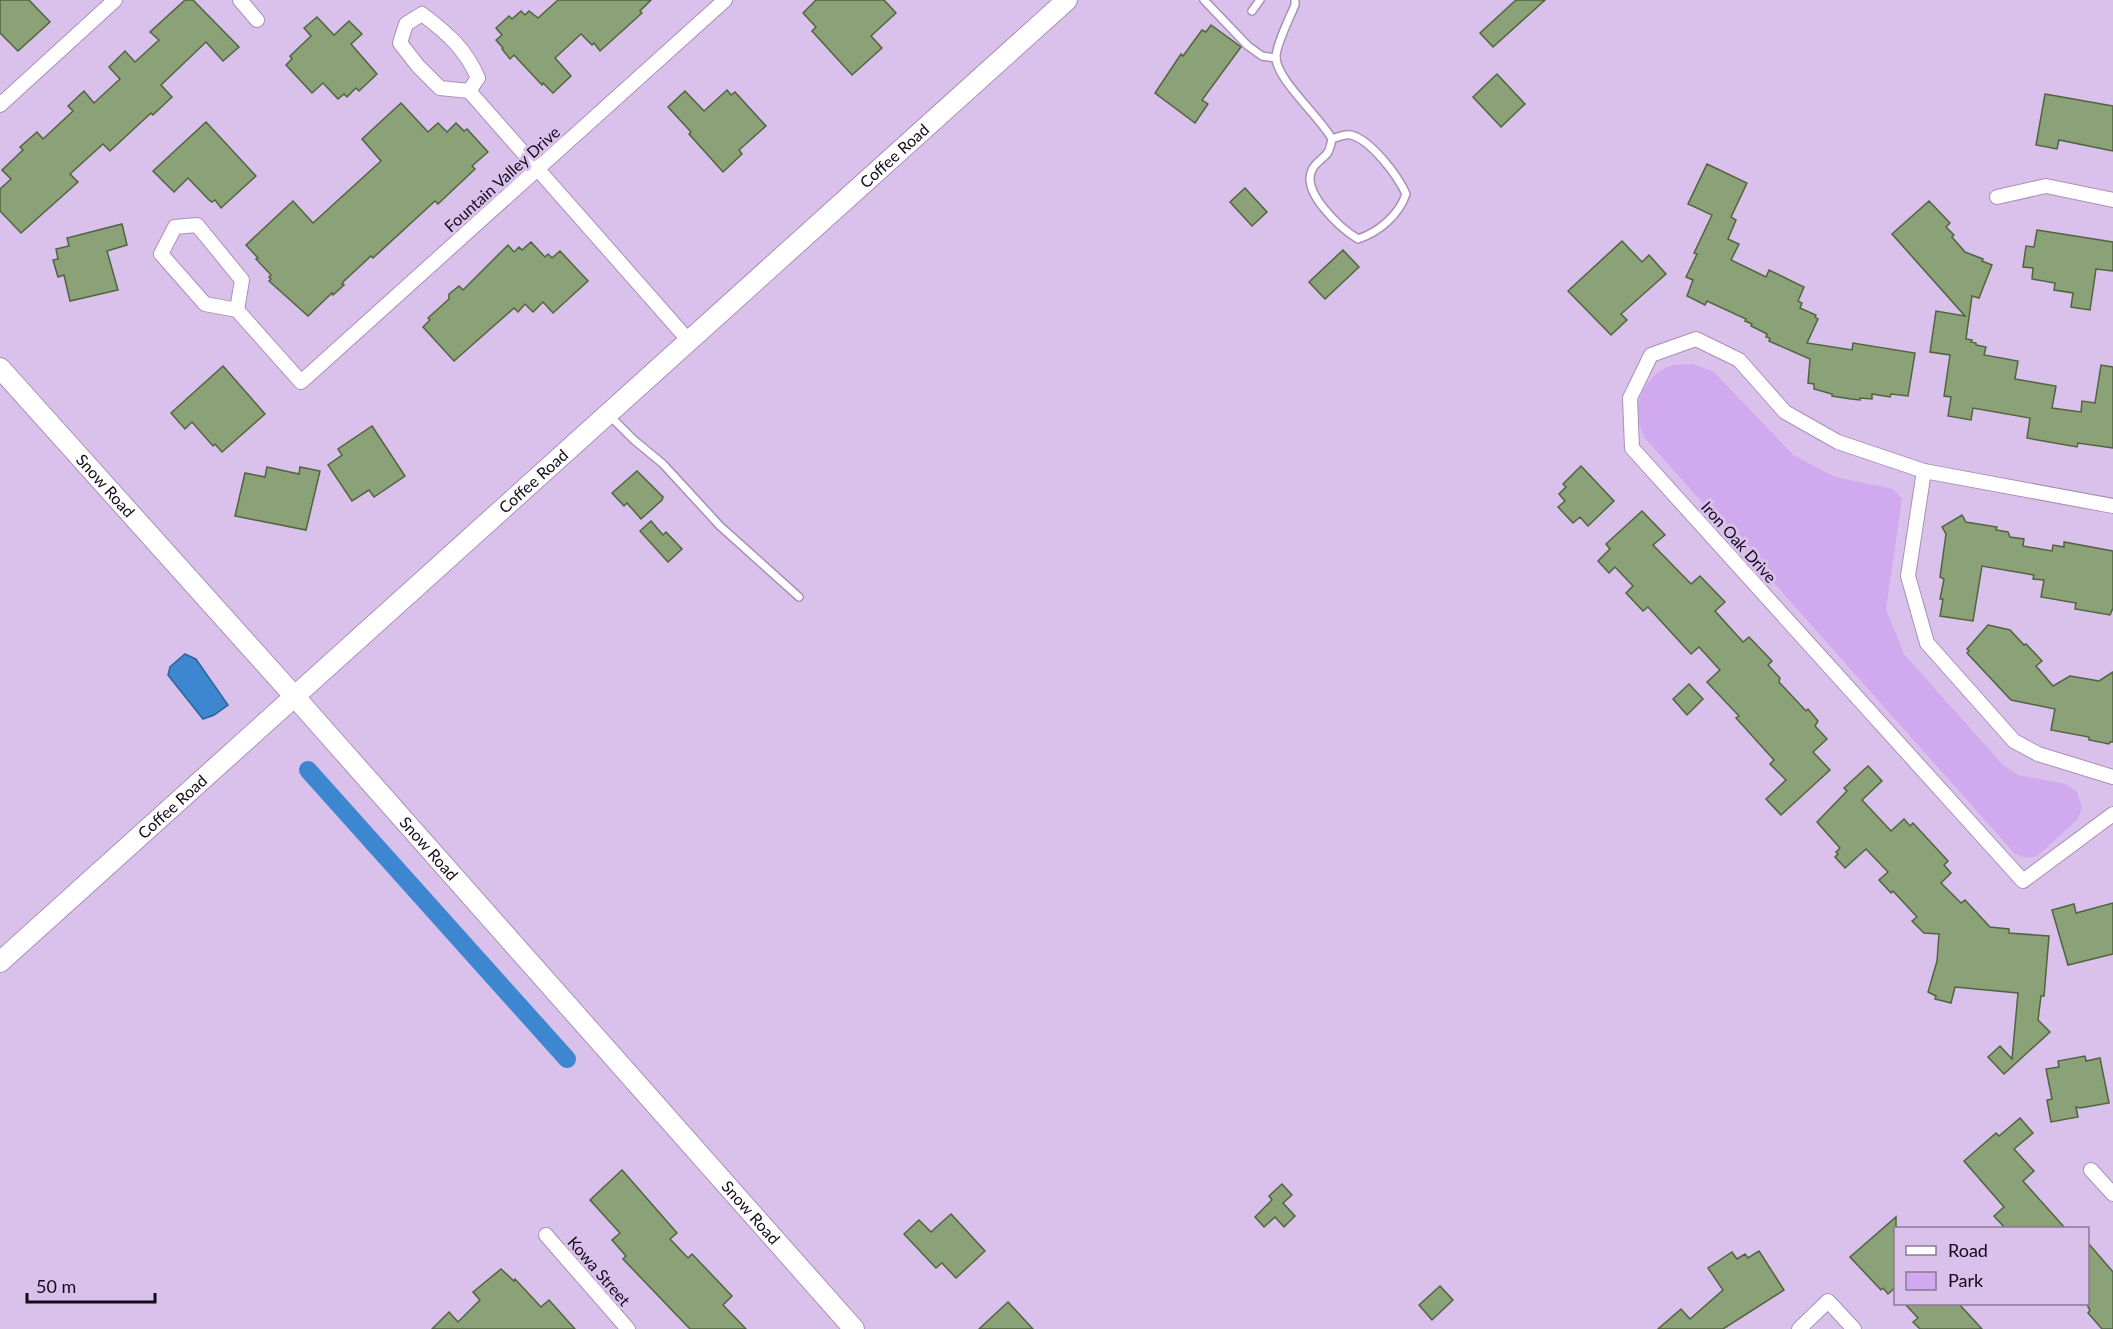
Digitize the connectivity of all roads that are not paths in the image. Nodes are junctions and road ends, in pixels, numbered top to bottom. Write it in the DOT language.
graph roads {
  1 [pos="115,0"];
  2 [pos="240,0"];
  3 [pos="725,0"];
  4 [pos="1067,0"];
  5 [pos="1204,0"];
  6 [pos="1260,0"];
  7 [pos="1295,0"];
  8 [pos="1252,11"];
  9 [pos="257,20"];
  10 [pos="1276,58"];
  11 [pos="469,91"];
  12 [pos="0,105"];
  13 [pos="1332,139"];
  14 [pos="538,169"];
  15 [pos="1997,196"];
  16 [pos="2113,200"];
  17 [pos="237,310"];
  18 [pos="689,341"];
  19 [pos="0,368"];
  20 [pos="608,414"];
  21 [pos="1924,471"];
  22 [pos="2113,506"];
  23 [pos="799,597"];
  24 [pos="295,697"];
  25 [pos="2113,777"];
  26 [pos="2113,814"];
  27 [pos="0,962"];
  28 [pos="2091,1170"];
  29 [pos="2113,1194"];
  30 [pos="546,1235"];
  31 [pos="628,1329"];
  32 [pos="854,1329"];
  33 [pos="1799,1329"];
  34 [pos="1854,1329"];
  1 -- 12 [label="street"];
  2 -- 9 [label="street"];
  3 -- 14 [label="street, Fountain Valley Drive"];
  4 -- 18 [label="main road, Coffee Road"];
  5 -- 10 [label="lane"];
  6 -- 8 [label="lane"];
  7 -- 10 [label="lane"];
  10 -- 13 [label="lane"];
  11 -- 11 [label="street"];
  11 -- 14 [label="street"];
  13 -- 13 [label="lane"];
  14 -- 17 [label="street, Fountain Valley Drive"];
  14 -- 18 [label="street"];
  15 -- 16 [label="street"];
  17 -- 17 [label="street"];
  18 -- 20 [label="main road, Coffee Road"];
  19 -- 24 [label="main road, Snow Road"];
  20 -- 23 [label="lane"];
  20 -- 24 [label="main road, Coffee Road"];
  21 -- 22 [label="street, Iron Oak Drive"];
  21 -- 25 [label="street"];
  21 -- 26 [label="street, Iron Oak Drive"];
  24 -- 27 [label="main road, Coffee Road"];
  24 -- 32 [label="main road, Snow Road"];
  28 -- 29 [label="street"];
  30 -- 31 [label="street, Kowa Street"];
  33 -- 34 [label="street"];
}
